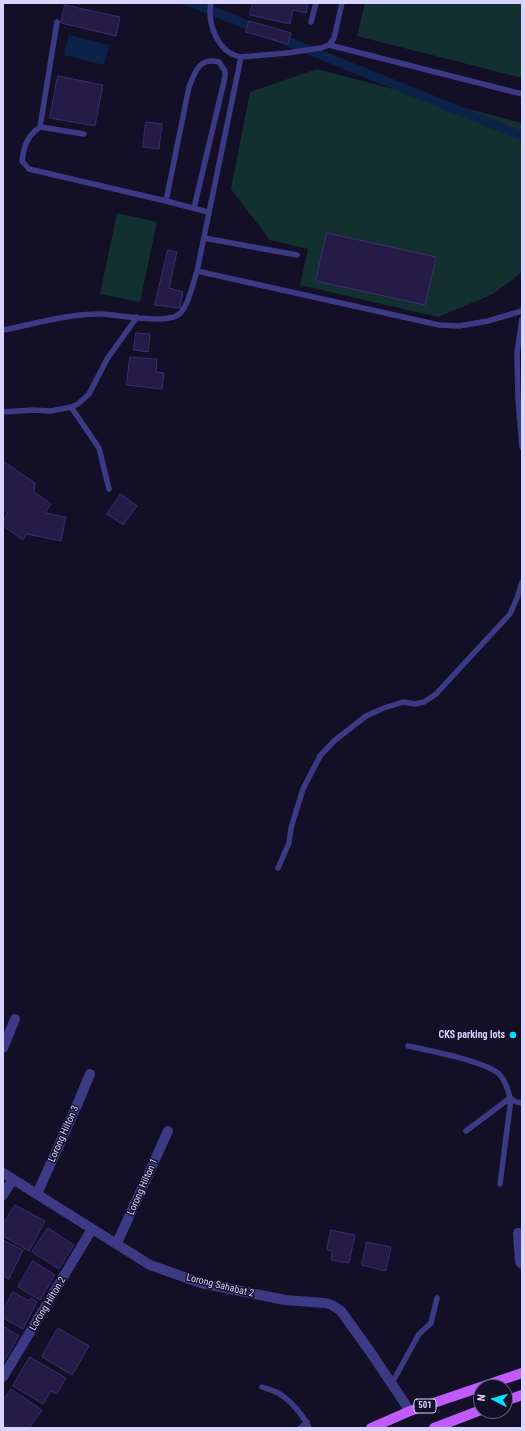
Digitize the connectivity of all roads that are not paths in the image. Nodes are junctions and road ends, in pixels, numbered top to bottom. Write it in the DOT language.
graph roads {
  1 [pos="211,3"];
  2 [pos="316,3"];
  3 [pos="342,3"];
  4 [pos="57,22"];
  5 [pos="311,22"];
  6 [pos="329,45"];
  7 [pos="241,57"];
  8 [pos="522,94"];
  9 [pos="40,126"];
  10 [pos="84,134"];
  11 [pos="166,201"];
  12 [pos="194,208"];
  13 [pos="208,212"];
  14 [pos="204,238"];
  15 [pos="297,255"];
  16 [pos="197,271"];
  17 [pos="522,311"];
  18 [pos="137,317"];
  19 [pos="522,319"];
  20 [pos="3,330"];
  21 [pos="72,407"];
  22 [pos="3,412"];
  23 [pos="522,447"];
  24 [pos="109,489"];
  25 [pos="522,582"];
  26 [pos="278,868"];
  27 [pos="16,1019"];
  28 [pos="408,1046"];
  29 [pos="3,1048"];
  30 [pos="90,1074"];
  31 [pos="510,1098"];
  32 [pos="522,1103"];
  33 [pos="168,1131"];
  34 [pos="466,1131"];
  35 [pos="3,1173"];
  36 [pos="13,1179"];
  37 [pos="500,1184"];
  38 [pos="37,1194"];
  39 [pos="3,1195"];
  40 [pos="92,1229"];
  41 [pos="518,1233"];
  42 [pos="117,1243"];
  43 [pos="522,1264"];
  44 [pos="437,1298"];
  45 [pos="522,1373"];
  46 [pos="3,1377"];
  47 [pos="392,1383"];
  48 [pos="262,1387"];
  49 [pos="410,1411"];
  50 [pos="473,1413"];
  51 [pos="308,1425"];
  52 [pos="444,1426"];
  53 [pos="300,1428"];
  54 [pos="371,1428"];
  55 [pos="434,1428"];
  1 -- 7 [label="lane"];
  2 -- 5 [label="lane"];
  3 -- 6 [label="lane"];
  4 -- 9 [label="lane"];
  6 -- 7 [label="lane"];
  6 -- 8 [label="lane"];
  7 -- 13 [label="lane"];
  9 -- 10 [label="lane"];
  9 -- 11 [label="lane"];
  11 -- 12 [label="lane"];
  11 -- 12 [label="lane"];
  12 -- 13 [label="lane"];
  13 -- 14 [label="lane"];
  14 -- 15 [label="lane"];
  14 -- 16 [label="lane"];
  16 -- 17 [label="lane"];
  16 -- 18 [label="lane"];
  18 -- 20 [label="lane"];
  18 -- 21 [label="lane"];
  19 -- 23 [label="lane"];
  21 -- 22 [label="lane"];
  21 -- 24 [label="lane"];
  25 -- 26 [label="lane"];
  27 -- 29 [label="street"];
  28 -- 31 [label="lane"];
  30 -- 38 [label="street, Lorong Hilton 3"];
  31 -- 32 [label="lane"];
  31 -- 34 [label="lane"];
  31 -- 37 [label="lane"];
  33 -- 42 [label="street, Lorong Hilton 1"];
  35 -- 36 [label="street, Lorong Sahabat 2"];
  36 -- 38 [label="street, Lorong Sahabat 2"];
  36 -- 39 [label="street"];
  38 -- 40 [label="street, Lorong Sahabat 2"];
  40 -- 42 [label="street, Lorong Sahabat 2"];
  40 -- 46 [label="street, Lorong Hilton 2"];
  41 -- 43 [label="street"];
  42 -- 47 [label="street, Lorong Sahabat 2"];
  44 -- 47 [label="lane"];
  45 -- 49 [label="main road, 501"];
  47 -- 49 [label="street, Lorong Sahabat 2"];
  48 -- 51 [label="lane"];
  49 -- 54 [label="main road, 501"];
  50 -- 52 [label="main road, 501"];
  51 -- 53 [label="lane"];
  52 -- 55 [label="main road, 501"];
}
